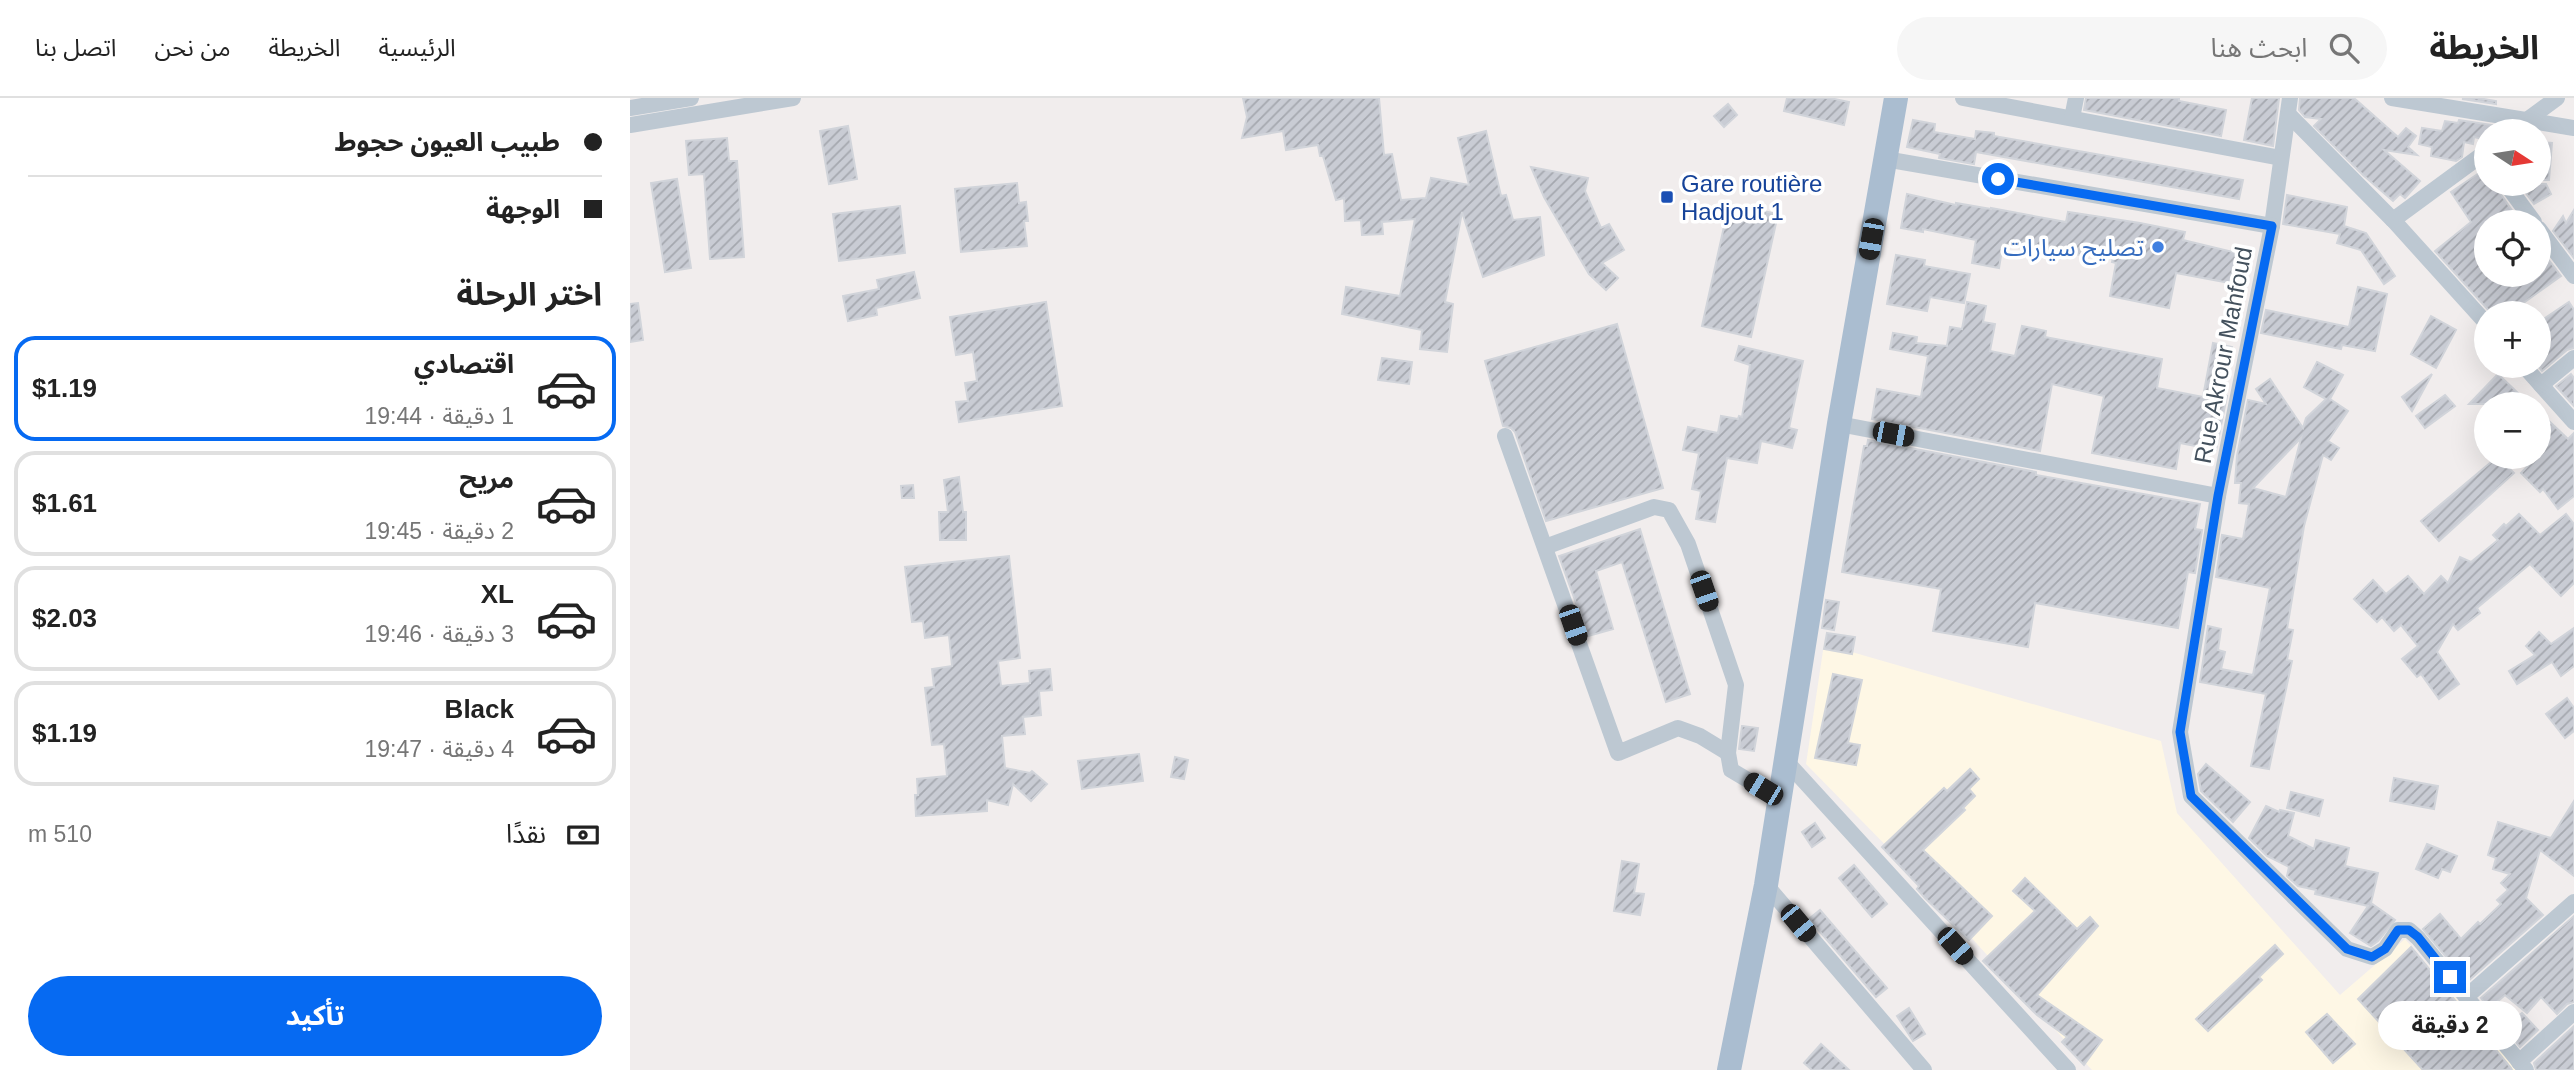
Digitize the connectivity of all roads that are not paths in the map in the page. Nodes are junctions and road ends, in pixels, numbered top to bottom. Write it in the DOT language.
graph roads {
  1 [pos="691,98"];
  2 [pos="793,98"];
  3 [pos="1896,98"];
  4 [pos="1963,98"];
  5 [pos="2076,98"];
  6 [pos="2290,98"];
  7 [pos="2392,98"];
  8 [pos="2557,98"];
  9 [pos="630,108"];
  10 [pos="2289,115"];
  11 [pos="2073,118"];
  12 [pos="2520,119"];
  13 [pos="2527,119"];
  14 [pos="2552,124"];
  15 [pos="630,125"];
  16 [pos="2574,128"];
  17 [pos="2281,158"];
  18 [pos="1885,159"];
  19 [pos="2474,163"];
  20 [pos="2393,220"];
  21 [pos="2272,226"];
  22 [pos="2551,245"];
  23 [pos="2574,276"];
  24 [pos="2474,310"];
  25 [pos="2574,358"];
  26 [pos="2535,378"];
  27 [pos="2541,385"];
  28 [pos="2574,422"];
  29 [pos="1839,424"];
  30 [pos="1505,436"];
  31 [pos="2218,496"];
  32 [pos="1545,548"];
  33 [pos="1728,753"];
  34 [pos="1785,760"];
  35 [pos="1778,798"];
  36 [pos="1766,885"];
  37 [pos="2574,902"];
  38 [pos="2466,997"];
  39 [pos="2574,1012"];
  40 [pos="2522,1066"];
  41 [pos="1729,1070"];
  42 [pos="1924,1070"];
  43 [pos="2068,1070"];
  1 -- 9 [label="street"];
  2 -- 15 [label="street"];
  3 -- 18 [label="main road"];
  4 -- 11 [label="street"];
  5 -- 11 [label="street"];
  6 -- 10 [label="street, Rue Akrour Mahfoud"];
  7 -- 12 [label="street"];
  8 -- 13 [label="street"];
  10 -- 17 [label="street, Rue Akrour Mahfoud"];
  10 -- 20 [label="street"];
  11 -- 17 [label="street"];
  14 -- 16 [label="street"];
  17 -- 21 [label="street, Rue Akrour Mahfoud"];
  18 -- 21 [label="street"];
  18 -- 29 [label="main road"];
  19 -- 20 [label="street"];
  20 -- 24 [label="street"];
  21 -- 31 [label="street, Rue Akrour Mahfoud"];
  22 -- 23 [label="street"];
  25 -- 27 [label="street"];
  26 -- 27 [label="street"];
  27 -- 28 [label="street"];
  29 -- 31 [label="street"];
  29 -- 34 [label="main road"];
  30 -- 32 [label="street"];
  31 -- 38 [label="street, Rue Akrour Mahfoud"];
  32 -- 33 [label="street"];
  32 -- 33 [label="street"];
  33 -- 35 [label="street"];
  34 -- 35 [label="main road"];
  34 -- 43 [label="street"];
  35 -- 36 [label="main road"];
  36 -- 41 [label="main road"];
  36 -- 42 [label="street"];
  37 -- 38 [label="street"];
  38 -- 40 [label="street"];
  39 -- 40 [label="street"];
}
